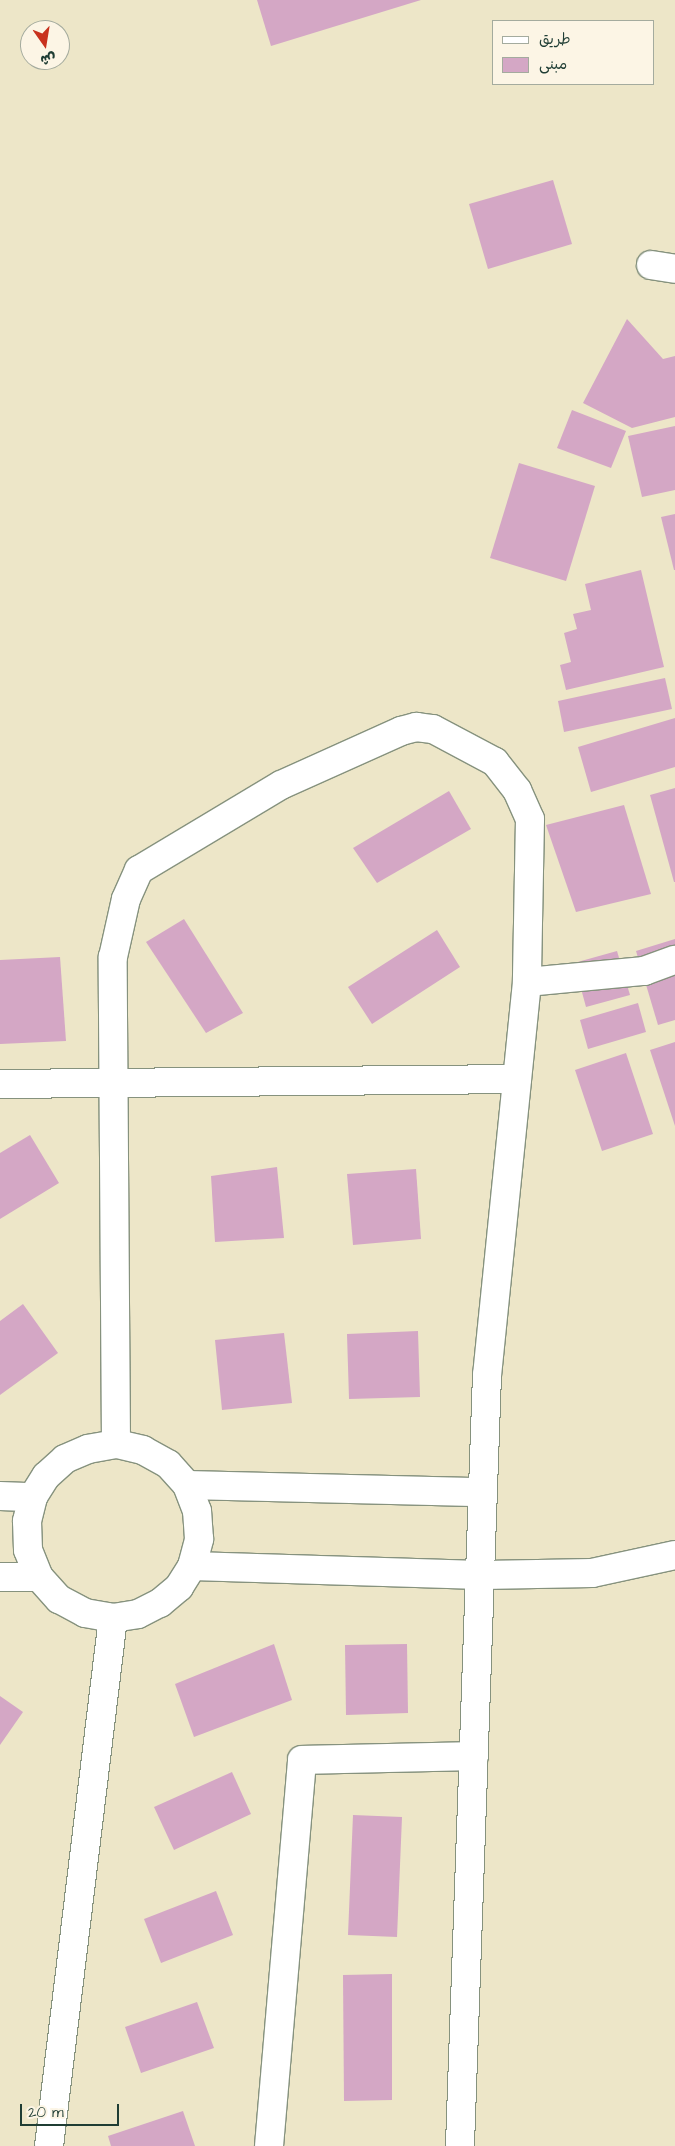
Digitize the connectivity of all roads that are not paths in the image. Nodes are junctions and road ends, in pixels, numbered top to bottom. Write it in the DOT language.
graph roads {
  1 [pos="675,960"];
  2 [pos="527,982"];
  3 [pos="517,1079"];
  4 [pos="116,1083"];
  5 [pos="0,1084"];
  6 [pos="116,1444"];
  7 [pos="186,1485"];
  8 [pos="483,1492"];
  9 [pos="0,1496"];
  10 [pos="33,1497"];
  11 [pos="675,1555"];
  12 [pos="192,1566"];
  13 [pos="480,1575"];
  14 [pos="0,1577"];
  15 [pos="39,1577"];
  16 [pos="113,1618"];
  17 [pos="474,1756"];
  18 [pos="49,2146"];
  19 [pos="269,2146"];
  20 [pos="460,2146"];
  1 -- 2 [label="street"];
  2 -- 3 [label="street"];
  2 -- 4 [label="street"];
  3 -- 4 [label="street"];
  3 -- 8 [label="street"];
  4 -- 5 [label="street"];
  4 -- 6 [label="street"];
  6 -- 7 [label="street"];
  6 -- 10 [label="street"];
  7 -- 8 [label="street"];
  7 -- 12 [label="street"];
  8 -- 13 [label="street"];
  9 -- 10 [label="street"];
  10 -- 15 [label="street"];
  11 -- 13 [label="street"];
  12 -- 13 [label="street"];
  12 -- 16 [label="street"];
  13 -- 17 [label="street"];
  14 -- 15 [label="street"];
  15 -- 16 [label="street"];
  16 -- 18 [label="street"];
  17 -- 19 [label="street"];
  17 -- 20 [label="street"];
}
